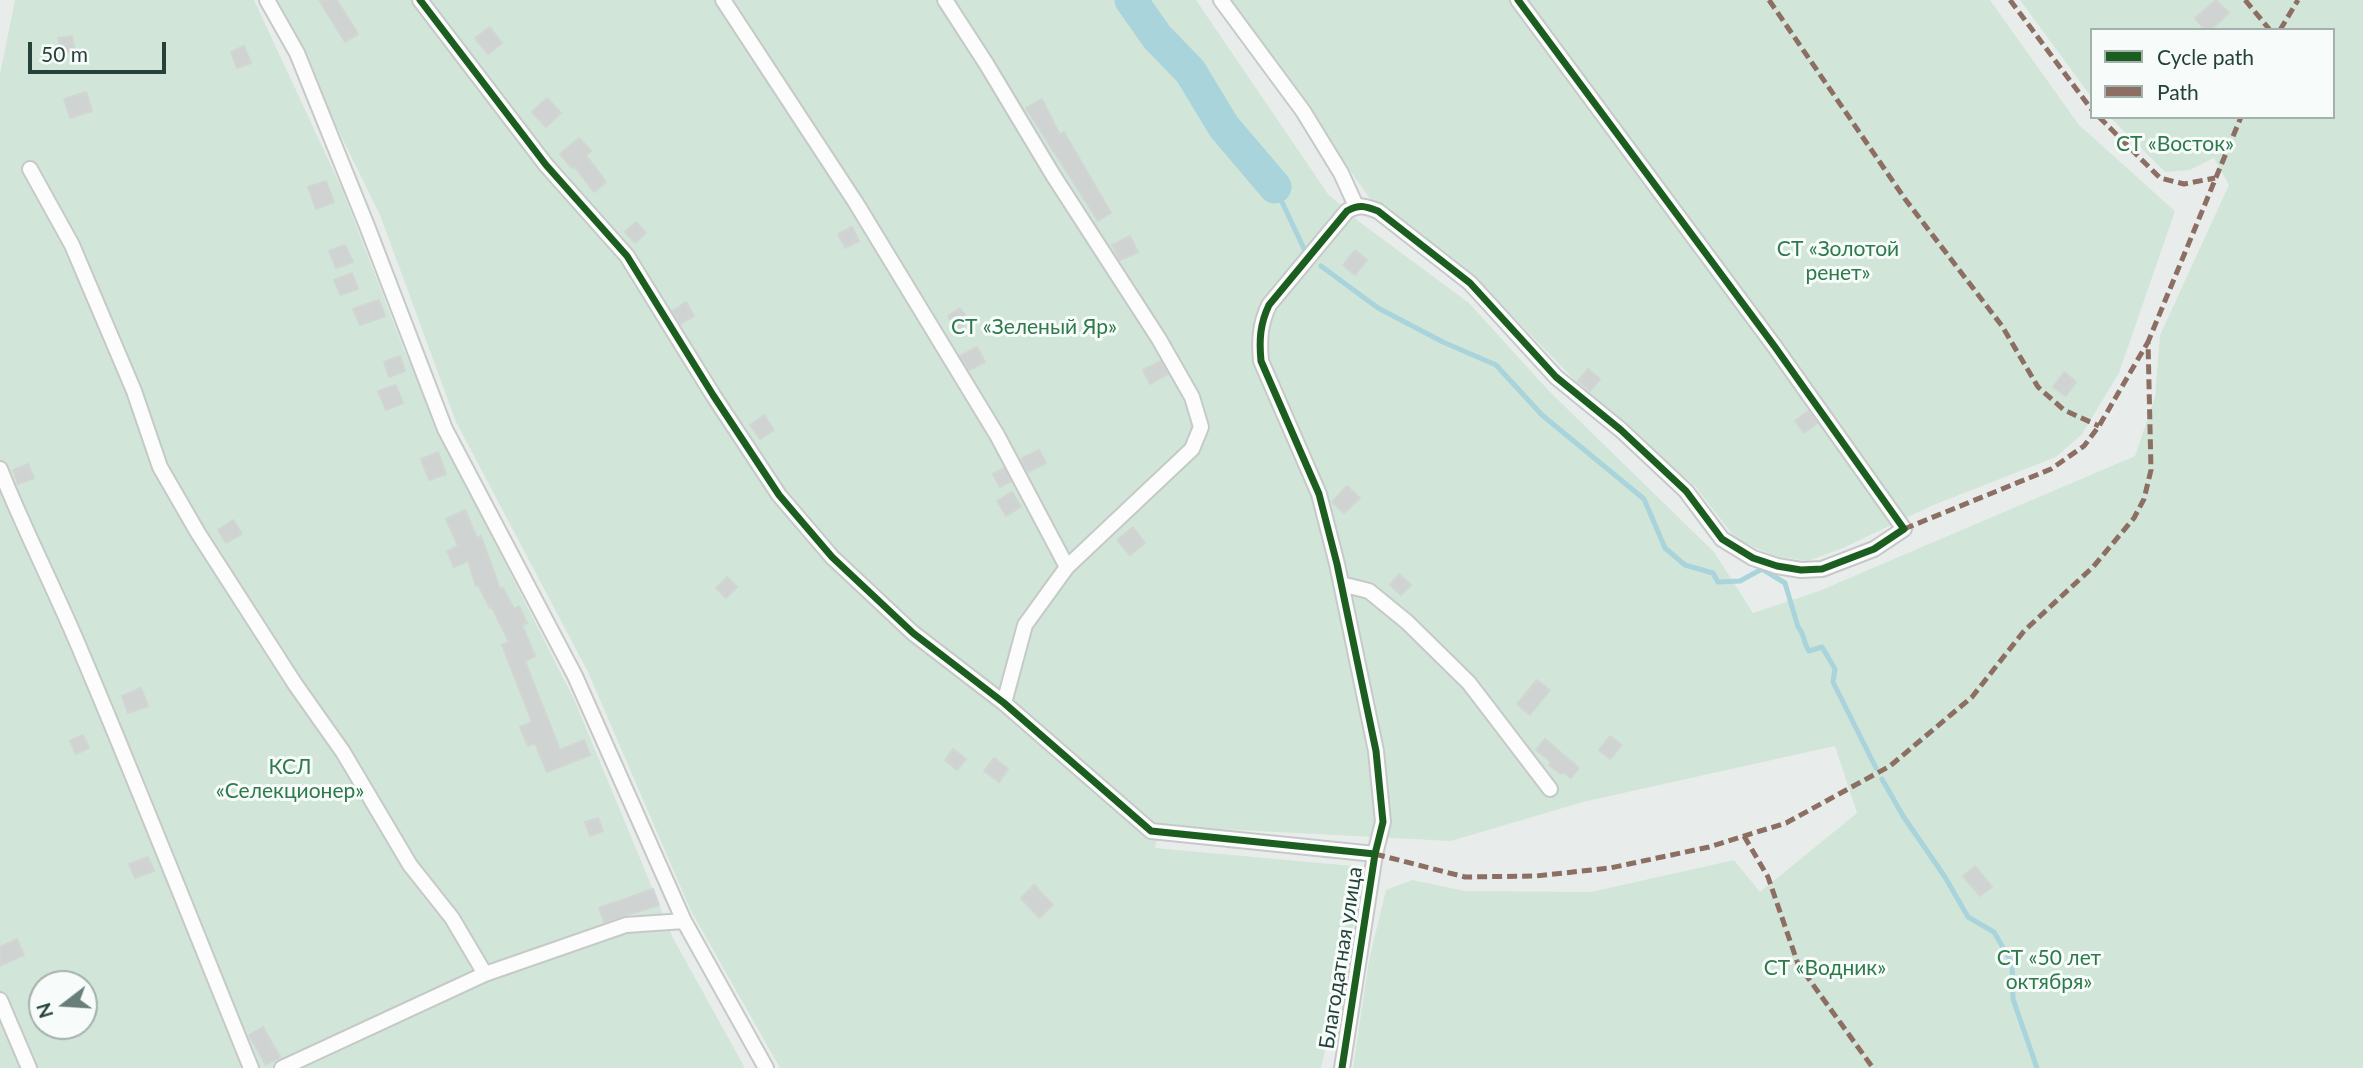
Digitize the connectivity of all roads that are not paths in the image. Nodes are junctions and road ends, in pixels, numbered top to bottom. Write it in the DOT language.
graph roads {
  1 [pos="267,0"];
  2 [pos="420,0"];
  3 [pos="723,0"];
  4 [pos="945,0"];
  5 [pos="1221,0"];
  6 [pos="1518,0"];
  7 [pos="30,169"];
  8 [pos="1356,206"];
  9 [pos="0,469"];
  10 [pos="1067,567"];
  11 [pos="1341,584"];
  12 [pos="1004,703"];
  13 [pos="1550,789"];
  14 [pos="1375,854"];
  15 [pos="684,922"];
  16 [pos="485,974"];
  17 [pos="0,1000"];
  18 [pos="29,1068"];
  19 [pos="251,1068"];
  20 [pos="282,1068"];
  21 [pos="766,1068"];
  22 [pos="1342,1068"];
  1 -- 15 [label="street"];
  2 -- 12 [label="street"];
  3 -- 10 [label="street"];
  4 -- 10 [label="street"];
  5 -- 8 [label="street"];
  6 -- 8 [label="street"];
  7 -- 16 [label="street"];
  8 -- 11 [label="street, Благодатная улица"];
  9 -- 19 [label="street"];
  10 -- 12 [label="street"];
  11 -- 13 [label="street"];
  11 -- 14 [label="street, Благодатная улица"];
  12 -- 14 [label="street"];
  14 -- 22 [label="street, Благодатная улица"];
  15 -- 16 [label="street"];
  15 -- 21 [label="street"];
  16 -- 20 [label="street"];
  17 -- 18 [label="street"];
}
